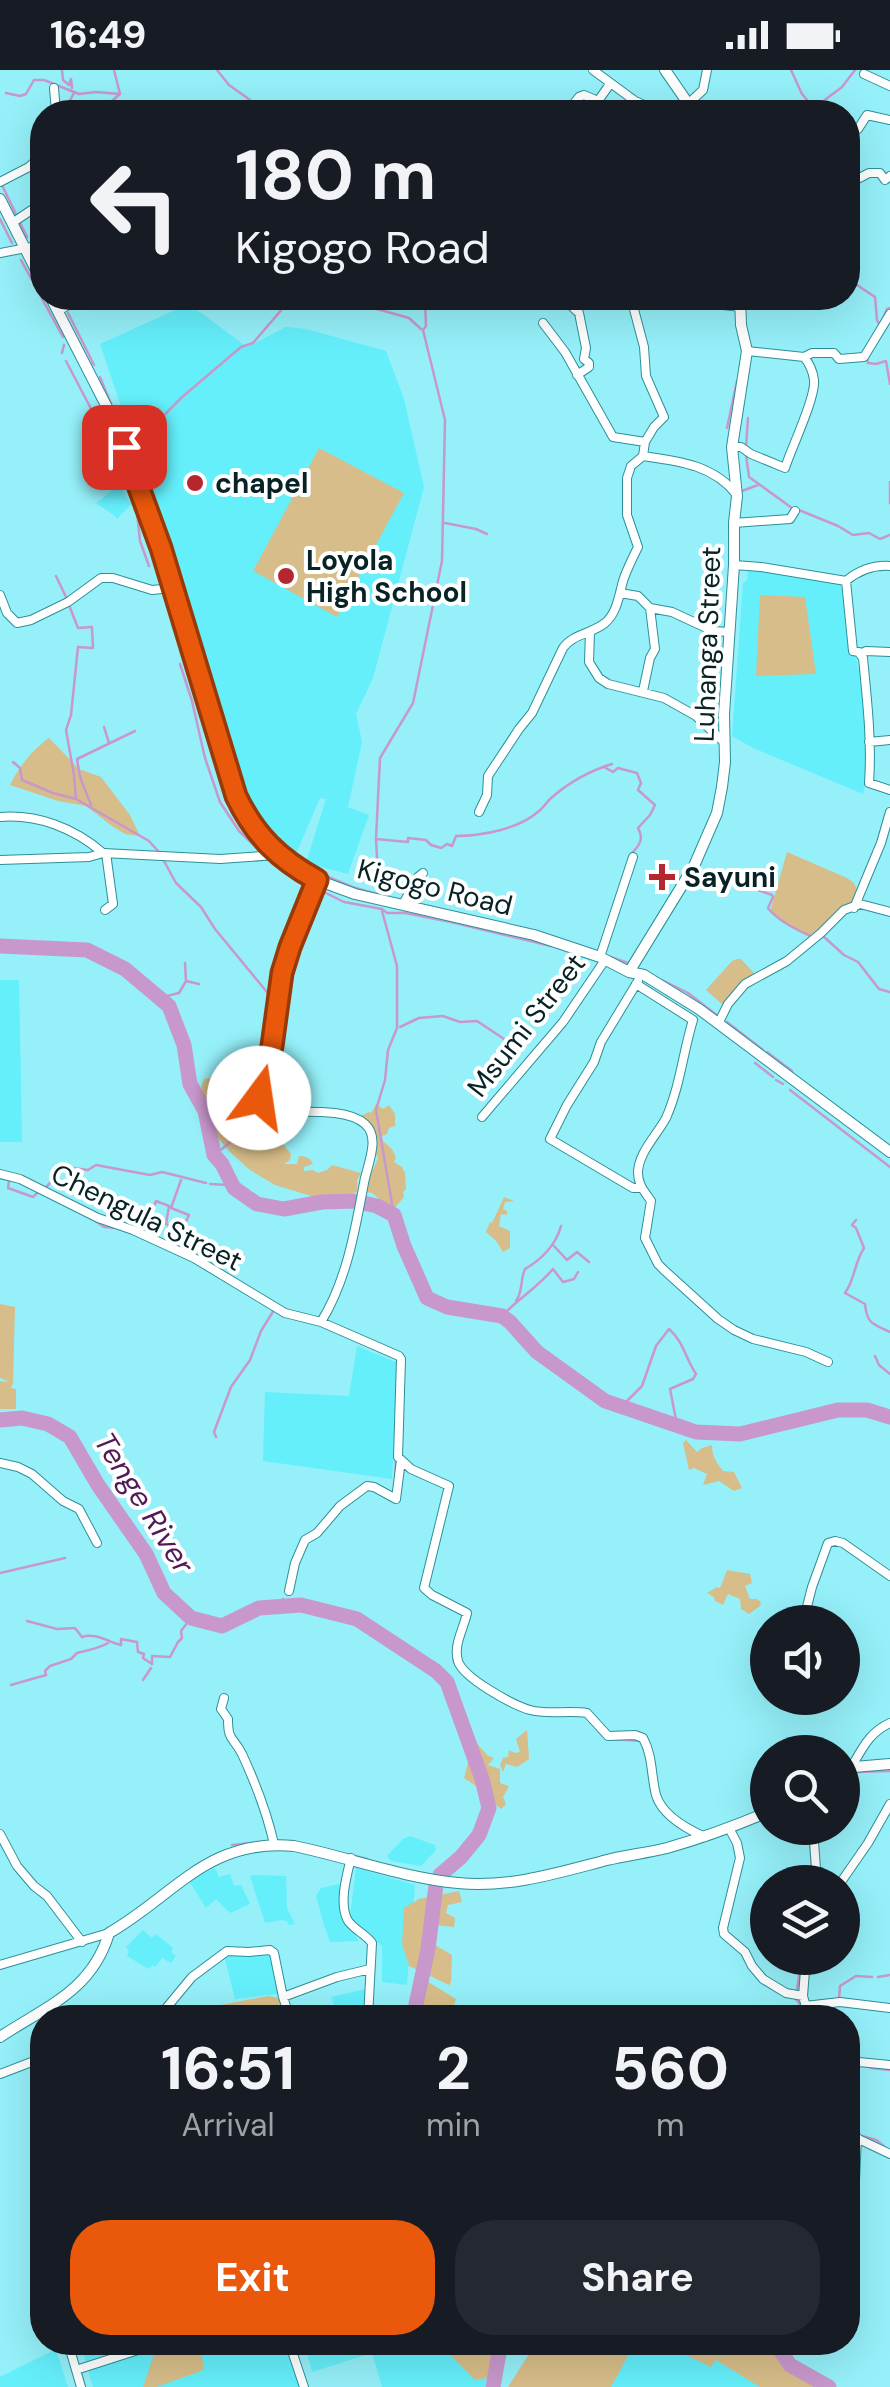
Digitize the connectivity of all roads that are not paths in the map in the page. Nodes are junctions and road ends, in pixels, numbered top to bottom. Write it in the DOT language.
graph roads {
  1 [pos="593,70"];
  2 [pos="665,70"];
  3 [pos="708,70"];
  4 [pos="864,74"];
  5 [pos="610,84"];
  6 [pos="890,86"];
  7 [pos="54,88"];
  8 [pos="55,100"];
  9 [pos="599,100"];
  10 [pos="634,100"];
  11 [pos="686,100"];
  12 [pos="696,100"];
  13 [pos="890,120"];
  14 [pos="860,127"];
  15 [pos="30,165"];
  16 [pos="890,176"];
  17 [pos="860,178"];
  18 [pos="0,182"];
  19 [pos="0,199"];
  20 [pos="30,211"];
  21 [pos="12,223"];
  22 [pos="30,247"];
  23 [pos="24,248"];
  24 [pos="0,253"];
  25 [pos="30,259"];
  26 [pos="576,310"];
  27 [pos="634,310"];
  28 [pos="740,310"];
  29 [pos="58,311"];
  30 [pos="890,314"];
  31 [pos="543,323"];
  32 [pos="747,351"];
  33 [pos="804,357"];
  34 [pos="577,375"];
  35 [pos="645,442"];
  36 [pos="732,447"];
  37 [pos="643,456"];
  38 [pos="737,496"];
  39 [pos="796,511"];
  40 [pos="734,523"];
  41 [pos="734,565"];
  42 [pos="890,566"];
  43 [pos="846,582"];
  44 [pos="172,588"];
  45 [pos="620,593"];
  46 [pos="0,595"];
  47 [pos="650,608"];
  48 [pos="590,632"];
  49 [pos="729,632"];
  50 [pos="890,652"];
  51 [pos="860,654"];
  52 [pos="643,691"];
  53 [pos="890,740"];
  54 [pos="869,742"];
  55 [pos="725,743"];
  56 [pos="890,790"];
  57 [pos="478,812"];
  58 [pos="890,812"];
  59 [pos="0,817"];
  60 [pos="104,853"];
  61 [pos="276,854"];
  62 [pos="633,857"];
  63 [pos="0,860"];
  64 [pos="423,872"];
  65 [pos="317,880"];
  66 [pos="403,904"];
  67 [pos="854,908"];
  68 [pos="105,910"];
  69 [pos="890,911"];
  70 [pos="603,958"];
  71 [pos="630,972"];
  72 [pos="640,980"];
  73 [pos="696,1014"];
  74 [pos="718,1024"];
  75 [pos="482,1118"];
  76 [pos="890,1152"];
  77 [pos="0,1174"];
  78 [pos="640,1188"];
  79 [pos="321,1322"];
  80 [pos="828,1362"];
  81 [pos="399,1459"];
  82 [pos="0,1464"];
  83 [pos="98,1543"];
  84 [pos="890,1576"];
  85 [pos="289,1591"];
  86 [pos="808,1605"];
  87 [pos="224,1698"];
  88 [pos="890,1723"];
  89 [pos="860,1749"];
  90 [pos="890,1764"];
  91 [pos="860,1766"];
  92 [pos="890,1804"];
  93 [pos="750,1819"];
  94 [pos="729,1828"];
  95 [pos="0,1834"];
  96 [pos="705,1836"];
  97 [pos="274,1844"];
  98 [pos="351,1858"];
  99 [pos="852,1865"];
  100 [pos="108,1933"];
  101 [pos="82,1942"];
  102 [pos="0,1965"];
  103 [pos="370,1969"];
  104 [pos="805,1975"];
  105 [pos="283,1996"];
  106 [pos="804,2001"];
  107 [pos="54,2005"];
  108 [pos="169,2005"];
  109 [pos="286,2005"];
  110 [pos="369,2005"];
  111 [pos="805,2005"];
  112 [pos="890,2008"];
  113 [pos="30,2017"];
  114 [pos="0,2037"];
  115 [pos="860,2062"];
  116 [pos="30,2063"];
  117 [pos="890,2065"];
  118 [pos="0,2074"];
  119 [pos="860,2140"];
  120 [pos="890,2154"];
  121 [pos="72,2355"];
  122 [pos="123,2355"];
  123 [pos="293,2355"];
  124 [pos="76,2370"];
  125 [pos="81,2387"];
  126 [pos="304,2387"];
  1 -- 5 [label="street"];
  2 -- 11 [label="street"];
  3 -- 12 [label="street"];
  4 -- 6 [label="street"];
  5 -- 9 [label="street"];
  5 -- 10 [label="street"];
  7 -- 8 [label="street"];
  13 -- 14 [label="street"];
  15 -- 18 [label="street"];
  16 -- 17 [label="street"];
  19 -- 21 [label="street"];
  20 -- 21 [label="street"];
  21 -- 23 [label="street"];
  22 -- 23 [label="street"];
  23 -- 24 [label="street"];
  23 -- 25 [label="street"];
  26 -- 34 [label="street"];
  27 -- 35 [label="street"];
  28 -- 32 [label="street, Luhanga Street"];
  29 -- 44 [label="street, Kigogo Road"];
  30 -- 33 [label="street"];
  31 -- 34 [label="street"];
  32 -- 33 [label="street"];
  32 -- 36 [label="street, Luhanga Street"];
  33 -- 36 [label="street"];
  34 -- 35 [label="street"];
  35 -- 37 [label="street"];
  36 -- 38 [label="street, Luhanga Street"];
  37 -- 38 [label="street"];
  37 -- 45 [label="street"];
  38 -- 40 [label="street, Luhanga Street"];
  39 -- 40 [label="street"];
  40 -- 41 [label="street, Luhanga Street"];
  41 -- 43 [label="street"];
  41 -- 49 [label="street, Luhanga Street"];
  42 -- 43 [label="street"];
  43 -- 51 [label="street"];
  44 -- 46 [label="street"];
  44 -- 61 [label="street, Kigogo Road"];
  45 -- 47 [label="street"];
  45 -- 48 [label="street"];
  47 -- 49 [label="street"];
  47 -- 52 [label="street"];
  48 -- 52 [label="street"];
  48 -- 57 [label="street"];
  49 -- 55 [label="street, Luhanga Street"];
  50 -- 51 [label="street"];
  51 -- 54 [label="street"];
  52 -- 55 [label="street"];
  53 -- 54 [label="street"];
  54 -- 56 [label="street"];
  55 -- 71 [label="street, Luhanga Street"];
  58 -- 67 [label="street"];
  59 -- 60 [label="street"];
  60 -- 61 [label="street"];
  60 -- 63 [label="street"];
  60 -- 68 [label="street"];
  61 -- 65 [label="street, Kigogo Road"];
  62 -- 70 [label="street, Msumi Street"];
  64 -- 66 [label="street"];
  65 -- 66 [label="street, Kigogo Road"];
  65 -- 79 [label="street"];
  66 -- 70 [label="street, Kigogo Road"];
  67 -- 69 [label="street"];
  67 -- 74 [label="street"];
  70 -- 71 [label="street, Kigogo Road"];
  70 -- 75 [label="street, Msumi Street"];
  71 -- 72 [label="street, Kigogo Road"];
  72 -- 73 [label="street, Kigogo Road"];
  72 -- 78 [label="street"];
  73 -- 74 [label="street, Kigogo Road"];
  73 -- 78 [label="street"];
  74 -- 76 [label="street, Kigogo Road"];
  77 -- 79 [label="street, Chengula Street"];
  78 -- 80 [label="street"];
  79 -- 81 [label="street, Chengula Street"];
  81 -- 85 [label="street"];
  81 -- 96 [label="street"];
  82 -- 83 [label="street"];
  84 -- 86 [label="street"];
  87 -- 97 [label="street"];
  88 -- 89 [label="street"];
  90 -- 91 [label="street"];
  92 -- 99 [label="street"];
  93 -- 94 [label="street"];
  94 -- 96 [label="street"];
  94 -- 106 [label="street"];
  95 -- 101 [label="street"];
  96 -- 98 [label="street"];
  97 -- 98 [label="street"];
  97 -- 100 [label="street"];
  98 -- 103 [label="street"];
  100 -- 101 [label="street"];
  100 -- 107 [label="street"];
  101 -- 102 [label="street"];
  103 -- 105 [label="street"];
  103 -- 110 [label="street"];
  104 -- 106 [label="street"];
  105 -- 108 [label="street"];
  105 -- 109 [label="street"];
  106 -- 111 [label="street"];
  106 -- 112 [label="street"];
  113 -- 114 [label="street"];
  115 -- 117 [label="street"];
  116 -- 118 [label="street"];
  119 -- 120 [label="street"];
  121 -- 124 [label="street"];
  122 -- 124 [label="street"];
  123 -- 126 [label="street"];
  124 -- 125 [label="street"];
}
